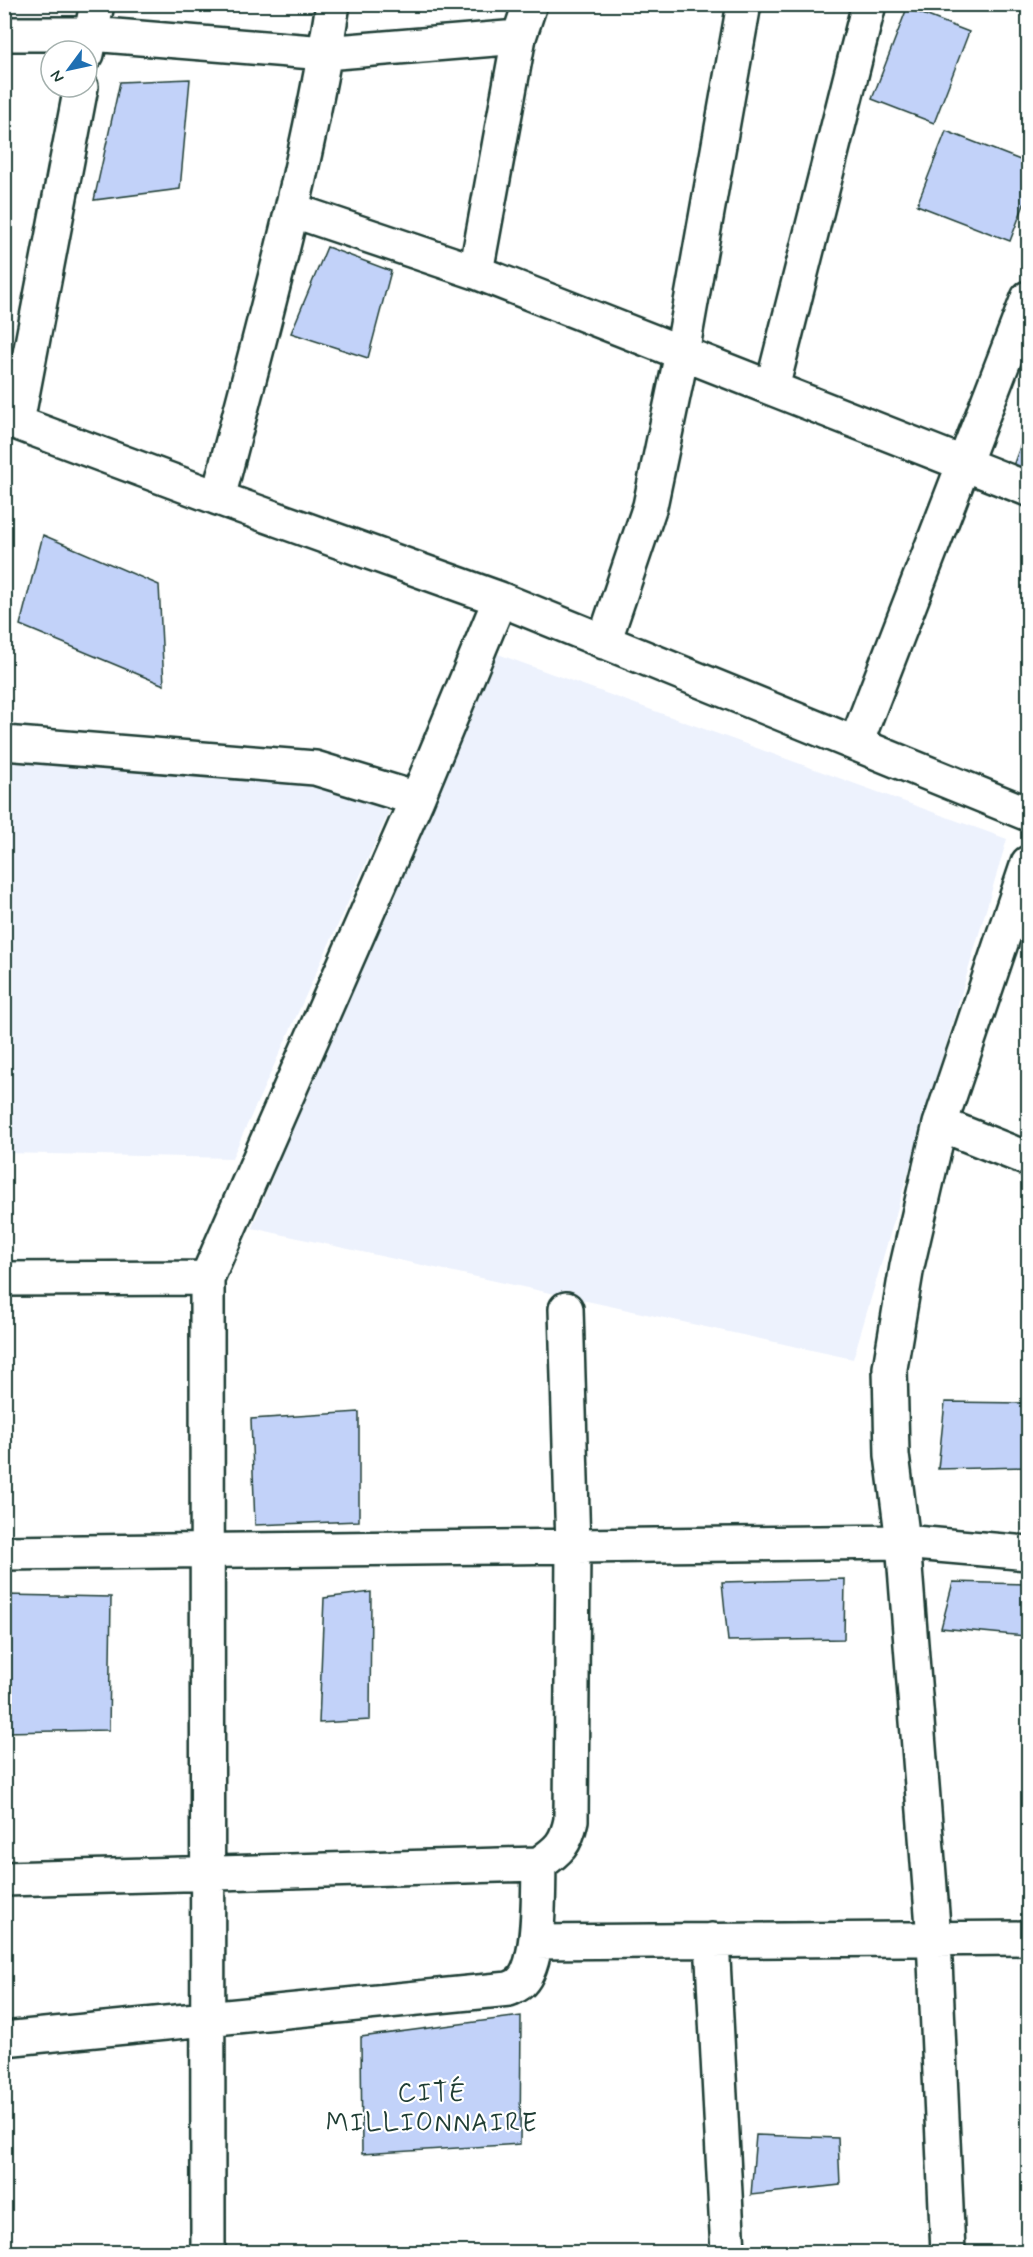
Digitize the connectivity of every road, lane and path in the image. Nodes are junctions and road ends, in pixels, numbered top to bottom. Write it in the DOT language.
graph roads {
  1 [pos="333,4"];
  2 [pos="530,4"];
  3 [pos="744,4"];
  4 [pos="869,4"];
  5 [pos="92,32"];
  6 [pos="4,34"];
  7 [pos="519,37"];
  8 [pos="325,53"];
  9 [pos="78,99"];
  10 [pos="292,210"];
  11 [pos="476,272"];
  12 [pos="1029,298"];
  13 [pos="682,353"];
  14 [pos="772,388"];
  15 [pos="11,420"];
  16 [pos="964,464"];
  17 [pos="1029,489"];
  18 [pos="218,498"];
  19 [pos="500,599"];
  20 [pos="603,642"];
  21 [pos="4,743"];
  22 [pos="856,743"];
  23 [pos="417,799"];
  24 [pos="1029,814"];
  25 [pos="1029,863"];
  26 [pos="940,1124"];
  27 [pos="1029,1160"];
  28 [pos="207,1278"];
  29 [pos="4,1279"];
  30 [pos="566,1309"];
  31 [pos="903,1542"];
  32 [pos="573,1546"];
  33 [pos="208,1551"];
  34 [pos="1029,1552"];
  35 [pos="4,1553"];
  36 [pos="539,1864"];
  37 [pos="208,1874"];
  38 [pos="4,1879"];
  39 [pos="1029,1938"];
  40 [pos="934,1939"];
  41 [pos="712,1940"];
  42 [pos="536,1942"];
  43 [pos="208,2019"];
  44 [pos="4,2039"];
  45 [pos="208,2253"];
  46 [pos="728,2253"];
  47 [pos="948,2253"];
  1 -- 8 [label="street"];
  2 -- 7 [label="street"];
  3 -- 13 [label="street"];
  4 -- 14 [label="street"];
  5 -- 6 [label="street"];
  5 -- 8 [label="street"];
  7 -- 8 [label="street"];
  7 -- 11 [label="street"];
  8 -- 10 [label="street"];
  9 -- 15 [label="street"];
  10 -- 11 [label="street"];
  10 -- 18 [label="street"];
  11 -- 13 [label="street"];
  12 -- 16 [label="street"];
  13 -- 14 [label="street"];
  13 -- 20 [label="street"];
  14 -- 16 [label="street"];
  15 -- 18 [label="street"];
  16 -- 17 [label="street"];
  16 -- 22 [label="street"];
  18 -- 19 [label="street"];
  19 -- 20 [label="street"];
  19 -- 23 [label="street"];
  20 -- 22 [label="street"];
  21 -- 23 [label="street"];
  22 -- 24 [label="street"];
  23 -- 28 [label="street"];
  25 -- 26 [label="street"];
  26 -- 27 [label="street"];
  26 -- 31 [label="street"];
  28 -- 29 [label="street"];
  28 -- 33 [label="street"];
  30 -- 32 [label="street"];
  31 -- 32 [label="street"];
  31 -- 34 [label="street"];
  31 -- 40 [label="street"];
  32 -- 33 [label="street"];
  32 -- 36 [label="street"];
  33 -- 35 [label="street"];
  33 -- 37 [label="street"];
  36 -- 37 [label="street"];
  36 -- 42 [label="street"];
  37 -- 38 [label="street"];
  37 -- 43 [label="street"];
  39 -- 40 [label="street"];
  40 -- 41 [label="street"];
  40 -- 47 [label="street"];
  41 -- 42 [label="street"];
  41 -- 46 [label="street"];
  42 -- 43 [label="street"];
  43 -- 44 [label="street"];
  43 -- 45 [label="street"];
}
